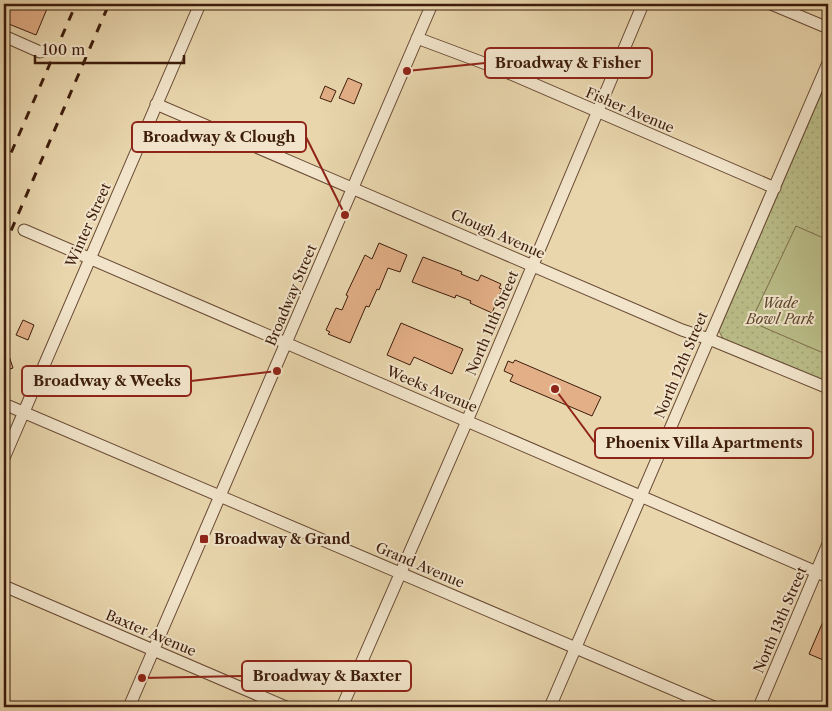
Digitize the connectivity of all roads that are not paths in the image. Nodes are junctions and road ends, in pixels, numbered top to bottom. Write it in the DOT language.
graph roads {
  1 [pos="200,4"];
  2 [pos="432,4"];
  3 [pos="643,4"];
  4 [pos="771,4"];
  5 [pos="828,28"];
  6 [pos="4,36"];
  7 [pos="417,38"];
  8 [pos="40,52"];
  9 [pos="828,63"];
  10 [pos="156,104"];
  11 [pos="597,112"];
  12 [pos="354,188"];
  13 [pos="775,188"];
  14 [pos="24,230"];
  15 [pos="90,258"];
  16 [pos="532,266"];
  17 [pos="709,339"];
  18 [pos="287,343"];
  19 [pos="828,388"];
  20 [pos="4,404"];
  21 [pos="23,412"];
  22 [pos="467,421"];
  23 [pos="4,458"];
  24 [pos="220,496"];
  25 [pos="641,496"];
  26 [pos="828,544"];
  27 [pos="401,574"];
  28 [pos="823,574"];
  29 [pos="4,586"];
  30 [pos="575,649"];
  31 [pos="154,650"];
  32 [pos="129,707"];
  33 [pos="286,707"];
  34 [pos="342,707"];
  35 [pos="550,707"];
  36 [pos="714,707"];
  37 [pos="759,707"];
  1 -- 10 [label="street, Winter Street"];
  2 -- 7 [label="street, Broadway Street"];
  3 -- 11 [label="street, North 11th Street"];
  4 -- 5 [label="street"];
  6 -- 8 [label="street"];
  7 -- 11 [label="street, Fisher Avenue"];
  7 -- 12 [label="street, Broadway Street"];
  9 -- 13 [label="street, North 12th Street"];
  10 -- 12 [label="street, Clough Avenue"];
  10 -- 15 [label="street, Winter Street"];
  11 -- 13 [label="street, Fisher Avenue"];
  11 -- 16 [label="street, North 11th Street"];
  12 -- 16 [label="street, Clough Avenue"];
  12 -- 18 [label="street, Broadway Street"];
  13 -- 17 [label="street, North 12th Street"];
  14 -- 15 [label="street, Weeks Avenue"];
  15 -- 18 [label="street, Weeks Avenue"];
  15 -- 21 [label="street, Winter Street"];
  16 -- 17 [label="street, Clough Avenue"];
  16 -- 22 [label="street, North 11th Street"];
  17 -- 19 [label="street, Clough Avenue"];
  17 -- 25 [label="street, North 12th Street"];
  18 -- 22 [label="street, Weeks Avenue"];
  18 -- 24 [label="street, Broadway Street"];
  20 -- 21 [label="street, Grand Avenue"];
  21 -- 23 [label="street, Winter Street"];
  21 -- 24 [label="street, Grand Avenue"];
  22 -- 25 [label="street, Weeks Avenue"];
  22 -- 27 [label="street, North 11th Street"];
  24 -- 27 [label="street, Grand Avenue"];
  24 -- 31 [label="street, Broadway Street"];
  25 -- 28 [label="street, Weeks Avenue"];
  25 -- 30 [label="street, North 12th Street"];
  26 -- 28 [label="street, North 13th Street"];
  27 -- 30 [label="street, Grand Avenue"];
  27 -- 34 [label="street, North 11th Street"];
  28 -- 37 [label="street, North 13th Street"];
  29 -- 31 [label="street, Baxter Avenue"];
  30 -- 35 [label="street, North 12th Street"];
  30 -- 36 [label="street, Grand Avenue"];
  31 -- 32 [label="street, Broadway Street"];
  31 -- 33 [label="street, Baxter Avenue"];
}
